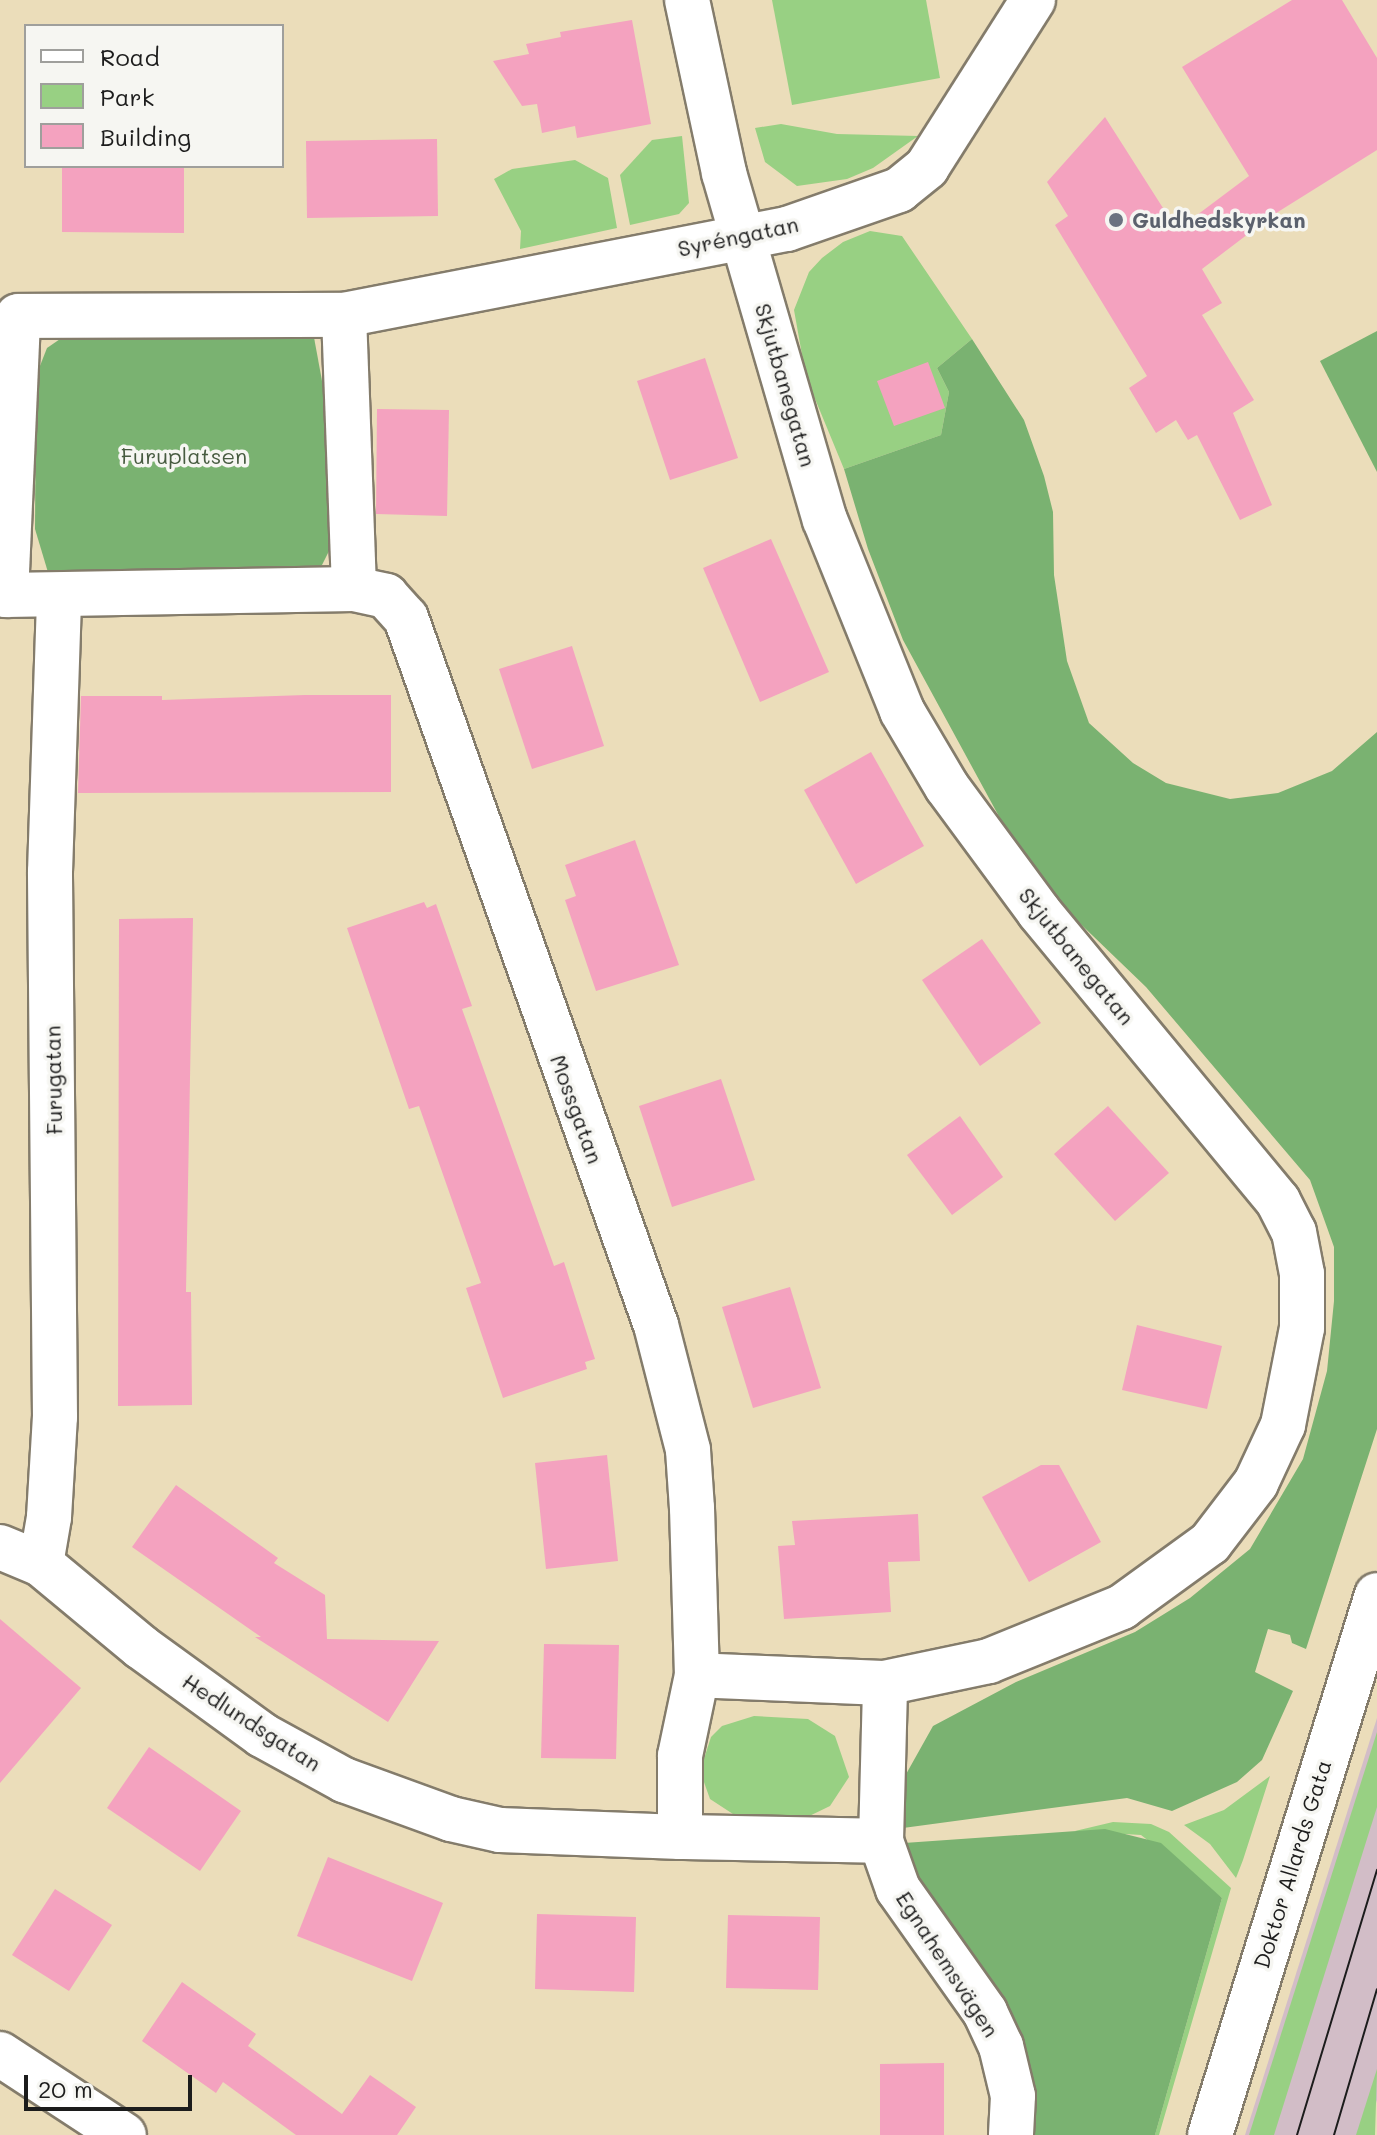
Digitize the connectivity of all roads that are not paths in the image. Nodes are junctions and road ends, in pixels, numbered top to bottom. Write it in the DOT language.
graph roads {
  1 [pos="687,0"];
  2 [pos="1033,0"];
  3 [pos="742,237"];
  4 [pos="344,315"];
  5 [pos="354,589"];
  6 [pos="3,595"];
  7 [pos="59,595"];
  8 [pos="0,1547"];
  9 [pos="41,1564"];
  10 [pos="1377,1595"];
  11 [pos="697,1675"];
  12 [pos="885,1683"];
  13 [pos="680,1837"];
  14 [pos="881,1841"];
  15 [pos="0,2054"];
  16 [pos="124,2135"];
  17 [pos="1011,2135"];
  18 [pos="1210,2135"];
  1 -- 3 [label="street, Skjutbanegatan"];
  2 -- 3 [label="street, Syréngatan"];
  3 -- 4 [label="street, Syréngatan"];
  3 -- 12 [label="street, Skjutbanegatan"];
  4 -- 5 [label="street"];
  4 -- 6 [label="street"];
  5 -- 7 [label="street"];
  5 -- 11 [label="street, Mossgatan"];
  6 -- 7 [label="street"];
  7 -- 9 [label="street, Furugatan"];
  8 -- 9 [label="street, Hedlundsgatan"];
  9 -- 13 [label="street, Hedlundsgatan"];
  10 -- 18 [label="street, Doktor Allards Gata"];
  11 -- 12 [label="street, Skjutbanegatan"];
  11 -- 13 [label="street, Mossgatan"];
  12 -- 14 [label="street"];
  13 -- 14 [label="street, Hedlundsgatan"];
  14 -- 17 [label="street, Egnahemsvägen"];
  15 -- 16 [label="street"];
}
